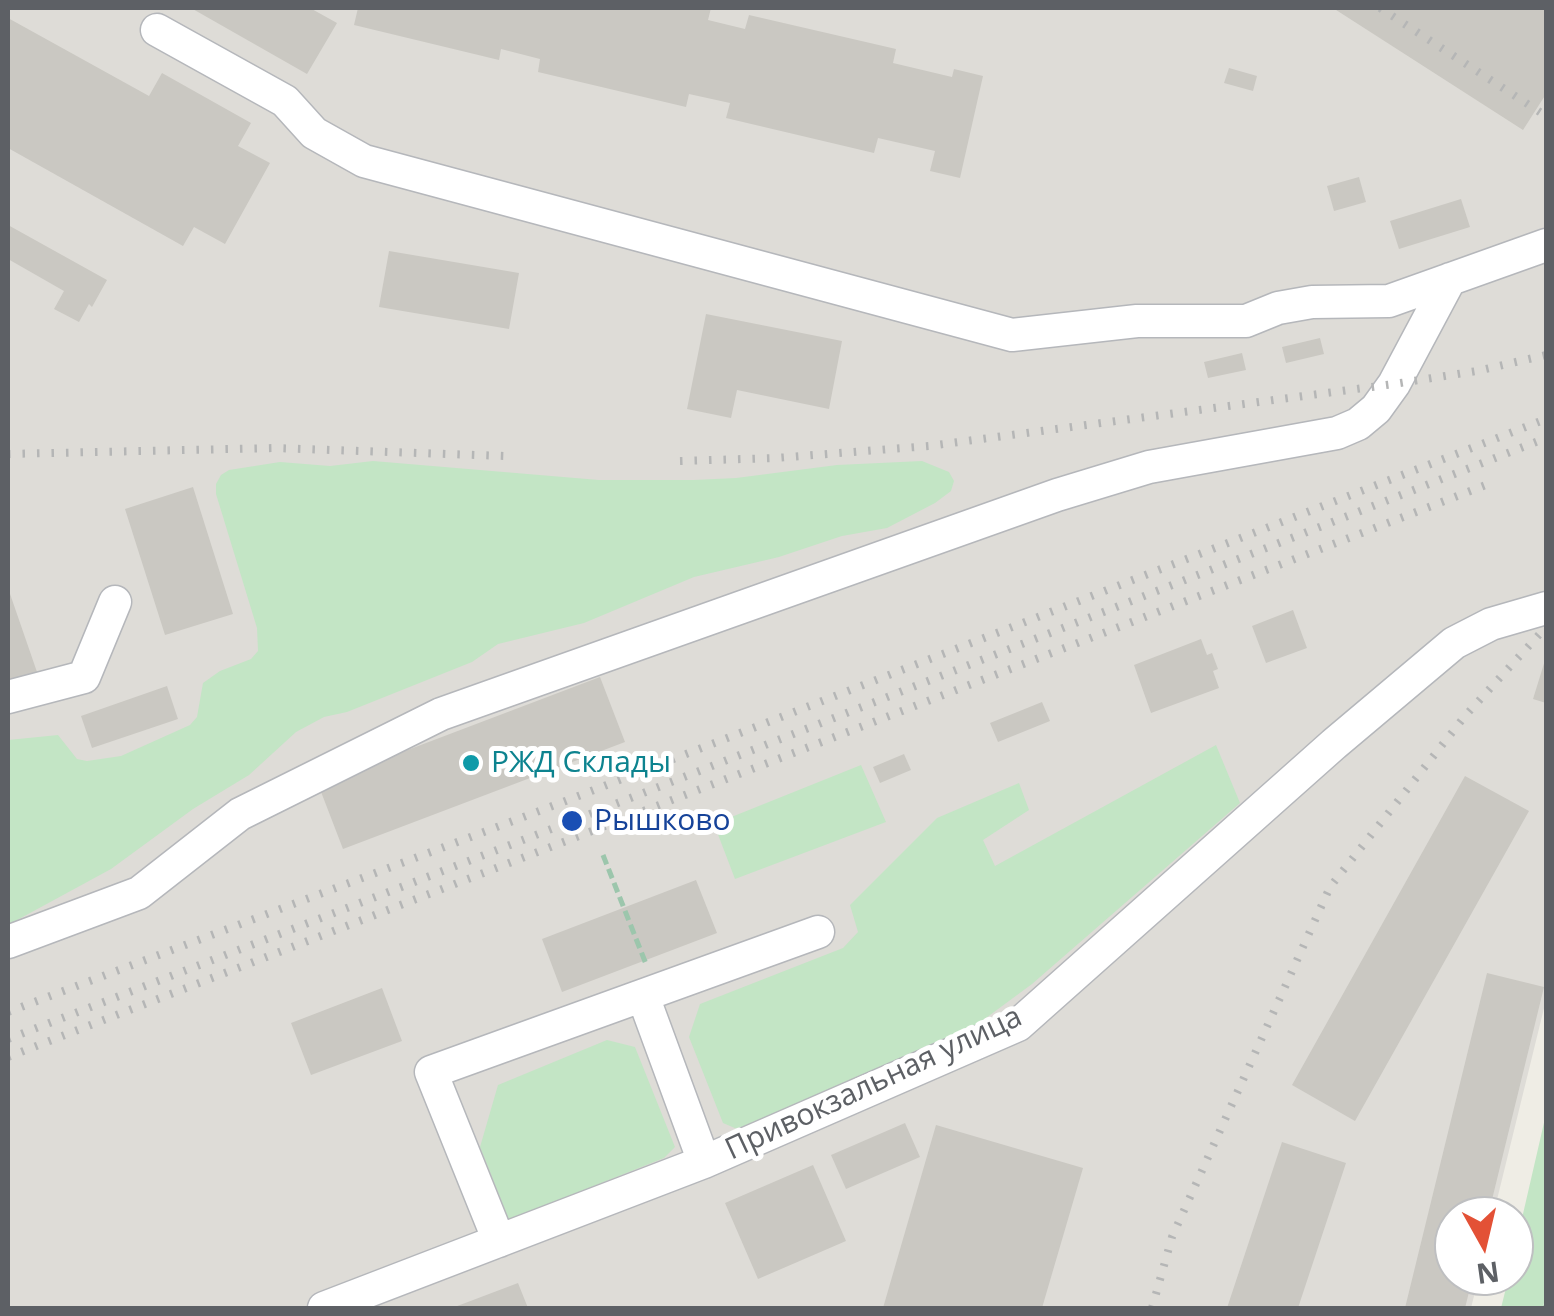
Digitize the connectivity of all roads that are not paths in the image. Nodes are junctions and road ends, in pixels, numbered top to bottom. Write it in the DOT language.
graph roads {
  1 [pos="158,30"];
  2 [pos="1546,246"];
  3 [pos="1450,279"];
  4 [pos="115,602"];
  5 [pos="1546,608"];
  6 [pos="8,697"];
  7 [pos="818,932"];
  8 [pos="8,942"];
  9 [pos="650,993"];
  10 [pos="704,1162"];
  11 [pos="499,1241"];
  12 [pos="324,1308"];
  1 -- 3 [label="street"];
  2 -- 3 [label="street"];
  3 -- 8 [label="street"];
  4 -- 6 [label="street"];
  5 -- 10 [label="street, Привокзальная улица"];
  7 -- 9 [label="street"];
  9 -- 10 [label="street"];
  9 -- 11 [label="street"];
  10 -- 11 [label="street, Привокзальная улица"];
  11 -- 12 [label="street, Привокзальная улица"];
}
